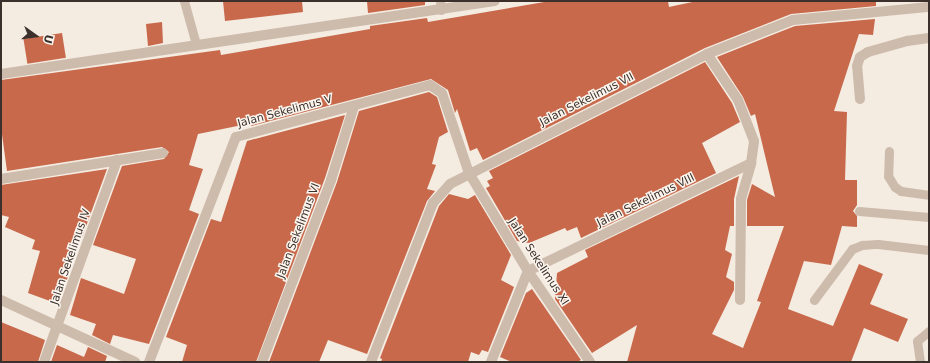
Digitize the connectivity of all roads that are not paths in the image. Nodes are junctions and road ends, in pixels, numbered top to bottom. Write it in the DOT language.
graph roads {
  1 [pos="184,1"];
  2 [pos="495,1"];
  3 [pos="440,6"];
  4 [pos="929,7"];
  5 [pos="929,38"];
  6 [pos="196,44"];
  7 [pos="707,54"];
  8 [pos="1,74"];
  9 [pos="860,99"];
  10 [pos="354,106"];
  11 [pos="889,151"];
  12 [pos="163,153"];
  13 [pos="117,160"];
  14 [pos="751,163"];
  15 [pos="469,174"];
  16 [pos="1,179"];
  17 [pos="929,195"];
  18 [pos="859,211"];
  19 [pos="929,218"];
  20 [pos="929,250"];
  21 [pos="528,271"];
  22 [pos="1,300"];
  23 [pos="740,300"];
  24 [pos="814,300"];
  25 [pos="59,327"];
  26 [pos="929,331"];
  27 [pos="44,362"];
  28 [pos="135,362"];
  29 [pos="149,362"];
  30 [pos="262,362"];
  31 [pos="371,362"];
  32 [pos="491,362"];
  33 [pos="590,362"];
  34 [pos="920,362"];
  1 -- 6 [label="lane"];
  2 -- 3 [label="street"];
  3 -- 6 [label="street"];
  4 -- 7 [label="street, Jalan Sekelimus VII"];
  5 -- 9 [label="street"];
  6 -- 8 [label="street"];
  7 -- 14 [label="street"];
  7 -- 15 [label="street, Jalan Sekelimus VII"];
  10 -- 15 [label="street, Jalan Sekelimus V"];
  10 -- 29 [label="street, Jalan Sekelimus V"];
  10 -- 30 [label="street, Jalan Sekelimus VI"];
  11 -- 17 [label="lane"];
  12 -- 13 [label="street"];
  13 -- 16 [label="street"];
  13 -- 25 [label="street, Jalan Sekelimus IV"];
  14 -- 21 [label="street, Jalan Sekelimus VIII"];
  14 -- 23 [label="street"];
  15 -- 21 [label="street, Jalan Sekelimus XI"];
  15 -- 31 [label="street, Jalan Sekelimus VII"];
  18 -- 19 [label="lane"];
  20 -- 24 [label="lane"];
  21 -- 32 [label="street"];
  21 -- 33 [label="street, Jalan Sekelimus XI"];
  22 -- 25 [label="street"];
  25 -- 27 [label="street, Jalan Sekelimus IV"];
  25 -- 28 [label="street"];
  26 -- 34 [label="lane"];
}
